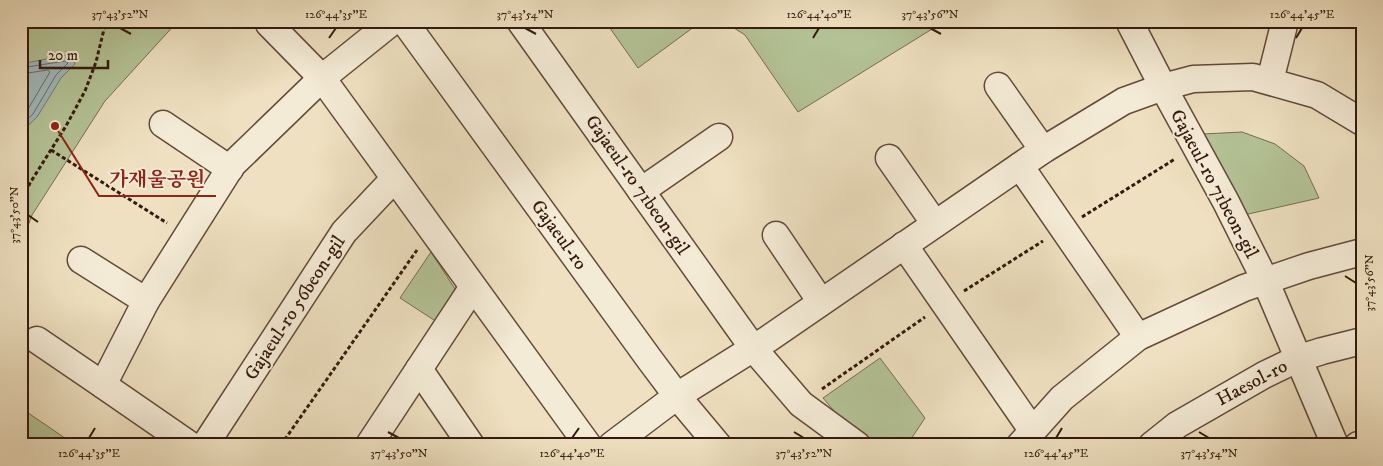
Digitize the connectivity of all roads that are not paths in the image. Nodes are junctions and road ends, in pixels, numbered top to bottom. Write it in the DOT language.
graph roads {
  1 [pos="393,21"];
  2 [pos="404,21"];
  3 [pos="520,21"];
  4 [pos="1129,21"];
  5 [pos="1285,21"];
  6 [pos="269,24"];
  7 [pos="322,78"];
  8 [pos="1270,81"];
  9 [pos="998,86"];
  10 [pos="1163,87"];
  11 [pos="1362,122"];
  12 [pos="164,124"];
  13 [pos="719,137"];
  14 [pos="1043,150"];
  15 [pos="889,158"];
  16 [pos="1020,166"];
  17 [pos="230,169"];
  18 [pos="394,179"];
  19 [pos="641,191"];
  20 [pos="935,224"];
  21 [pos="776,234"];
  22 [pos="904,245"];
  23 [pos="1362,252"];
  24 [pos="81,260"];
  25 [pos="1265,280"];
  26 [pos="473,287"];
  27 [pos="146,301"];
  28 [pos="821,302"];
  29 [pos="1138,337"];
  30 [pos="37,340"];
  31 [pos="1362,341"];
  32 [pos="753,348"];
  33 [pos="1298,359"];
  34 [pos="419,369"];
  35 [pos="103,385"];
  36 [pos="677,396"];
  37 [pos="1026,438"];
  38 [pos="190,445"];
  39 [pos="205,445"];
  40 [pos="369,445"];
  41 [pos="471,445"];
  42 [pos="588,445"];
  43 [pos="612,445"];
  44 [pos="718,445"];
  45 [pos="857,445"];
  46 [pos="1152,445"];
  47 [pos="1335,445"];
  1 -- 7 [label="street"];
  2 -- 36 [label="street, Gajaeul-ro"];
  3 -- 19 [label="street, Gajaeul-ro 71beon-gil"];
  4 -- 10 [label="street"];
  5 -- 8 [label="street"];
  6 -- 7 [label="street"];
  7 -- 17 [label="street"];
  7 -- 18 [label="street"];
  8 -- 10 [label="street, Gajaeul-ro 71beon-gil"];
  8 -- 11 [label="street, Gajaeul-ro 71beon-gil"];
  9 -- 14 [label="street"];
  10 -- 14 [label="street, Gajaeul-ro 71beon-gil"];
  10 -- 25 [label="street, Gajaeul-ro 71beon-gil"];
  12 -- 17 [label="street"];
  13 -- 19 [label="street"];
  14 -- 16 [label="street, Gajaeul-ro 71beon-gil"];
  15 -- 20 [label="street"];
  16 -- 20 [label="street, Gajaeul-ro 71beon-gil"];
  16 -- 29 [label="street"];
  17 -- 27 [label="street"];
  18 -- 26 [label="street"];
  18 -- 39 [label="street, Gajaeul-ro 56beon-gil"];
  19 -- 32 [label="street, Gajaeul-ro 71beon-gil"];
  20 -- 22 [label="street, Gajaeul-ro 71beon-gil"];
  21 -- 28 [label="street"];
  22 -- 28 [label="street, Gajaeul-ro 71beon-gil"];
  22 -- 37 [label="street, Gajaeul-ro 71beon-gil"];
  23 -- 25 [label="street, Gajaeul-ro 71beon-gil"];
  24 -- 27 [label="street"];
  25 -- 29 [label="street, Gajaeul-ro 71beon-gil"];
  25 -- 33 [label="street, Gajaeul-ro 71beon-gil"];
  26 -- 34 [label="street"];
  26 -- 42 [label="street"];
  27 -- 35 [label="street"];
  28 -- 32 [label="street, Gajaeul-ro 71beon-gil"];
  29 -- 37 [label="street, Gajaeul-ro 71beon-gil"];
  30 -- 35 [label="street"];
  31 -- 33 [label="street, Haesol-ro"];
  32 -- 36 [label="street, Gajaeul-ro 71beon-gil"];
  32 -- 45 [label="street, Gajaeul-ro 71beon-gil"];
  33 -- 46 [label="street, Haesol-ro"];
  33 -- 47 [label="street, Gajaeul-ro 71beon-gil"];
  34 -- 40 [label="street"];
  34 -- 41 [label="street"];
  35 -- 38 [label="street"];
  36 -- 43 [label="street"];
  36 -- 44 [label="street, Gajaeul-ro"];
}
